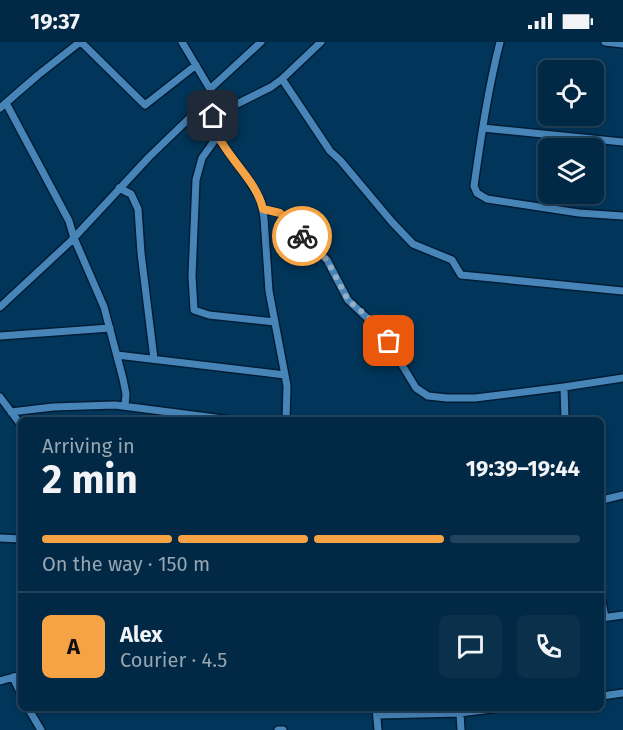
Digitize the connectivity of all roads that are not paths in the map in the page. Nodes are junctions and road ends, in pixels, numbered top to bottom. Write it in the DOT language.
graph roads {
  1 [pos="81,42"];
  2 [pos="182,42"];
  3 [pos="261,42"];
  4 [pos="321,42"];
  5 [pos="500,42"];
  6 [pos="605,42"];
  7 [pos="623,44"];
  8 [pos="196,65"];
  9 [pos="282,79"];
  10 [pos="210,89"];
  11 [pos="204,105"];
  12 [pos="3,106"];
  13 [pos="213,116"];
  14 [pos="483,128"];
  15 [pos="218,137"];
  16 [pos="623,142"];
  17 [pos="119,188"];
  18 [pos="263,209"];
  19 [pos="623,216"];
  20 [pos="74,238"];
  21 [pos="623,291"];
  22 [pos="0,307"];
  23 [pos="275,322"];
  24 [pos="110,328"];
  25 [pos="0,336"];
  26 [pos="117,355"];
  27 [pos="154,359"];
  28 [pos="285,375"];
  29 [pos="623,378"];
  30 [pos="564,387"];
  31 [pos="0,397"];
  32 [pos="125,406"];
  33 [pos="11,412"];
  34 [pos="208,417"];
  35 [pos="286,417"];
  36 [pos="565,417"];
  37 [pos="18,421"];
  38 [pos="623,495"];
  39 [pos="604,500"];
  40 [pos="0,538"];
  41 [pos="18,539"];
  42 [pos="623,615"];
  43 [pos="604,618"];
  44 [pos="18,676"];
  45 [pos="13,677"];
  46 [pos="0,681"];
  47 [pos="18,688"];
  48 [pos="623,693"];
  49 [pos="604,696"];
  50 [pos="30,711"];
  51 [pos="476,711"];
  52 [pos="376,712"];
  53 [pos="460,713"];
  54 [pos="41,730"];
  55 [pos="278,730"];
  56 [pos="283,730"];
  57 [pos="378,730"];
  58 [pos="461,730"];
  1 -- 8 [label="street"];
  1 -- 12 [label="street"];
  2 -- 8 [label="street"];
  3 -- 10 [label="street"];
  4 -- 9 [label="street"];
  5 -- 14 [label="street"];
  6 -- 7 [label="street"];
  8 -- 10 [label="street"];
  9 -- 13 [label="street"];
  9 -- 21 [label="street"];
  10 -- 11 [label="street"];
  11 -- 13 [label="street"];
  11 -- 17 [label="street"];
  12 -- 20 [label="street"];
  13 -- 15 [label="street"];
  14 -- 16 [label="street"];
  14 -- 19 [label="street"];
  15 -- 18 [label="street"];
  15 -- 23 [label="street"];
  17 -- 20 [label="street"];
  17 -- 27 [label="street"];
  18 -- 23 [label="street"];
  18 -- 30 [label="street"];
  20 -- 22 [label="street"];
  20 -- 24 [label="street"];
  23 -- 28 [label="street"];
  24 -- 25 [label="street"];
  24 -- 26 [label="street"];
  26 -- 27 [label="street"];
  26 -- 32 [label="street"];
  27 -- 28 [label="street"];
  28 -- 35 [label="street"];
  29 -- 30 [label="street"];
  30 -- 36 [label="street"];
  31 -- 33 [label="street"];
  32 -- 33 [label="street"];
  32 -- 34 [label="street"];
  33 -- 37 [label="street"];
  38 -- 39 [label="street"];
  40 -- 41 [label="street"];
  42 -- 43 [label="street"];
  44 -- 45 [label="street"];
  45 -- 46 [label="street"];
  45 -- 47 [label="street"];
  48 -- 49 [label="street"];
  50 -- 54 [label="street"];
  51 -- 53 [label="street"];
  52 -- 53 [label="street"];
  52 -- 57 [label="street"];
  53 -- 58 [label="street"];
  55 -- 56 [label="street"];
}
